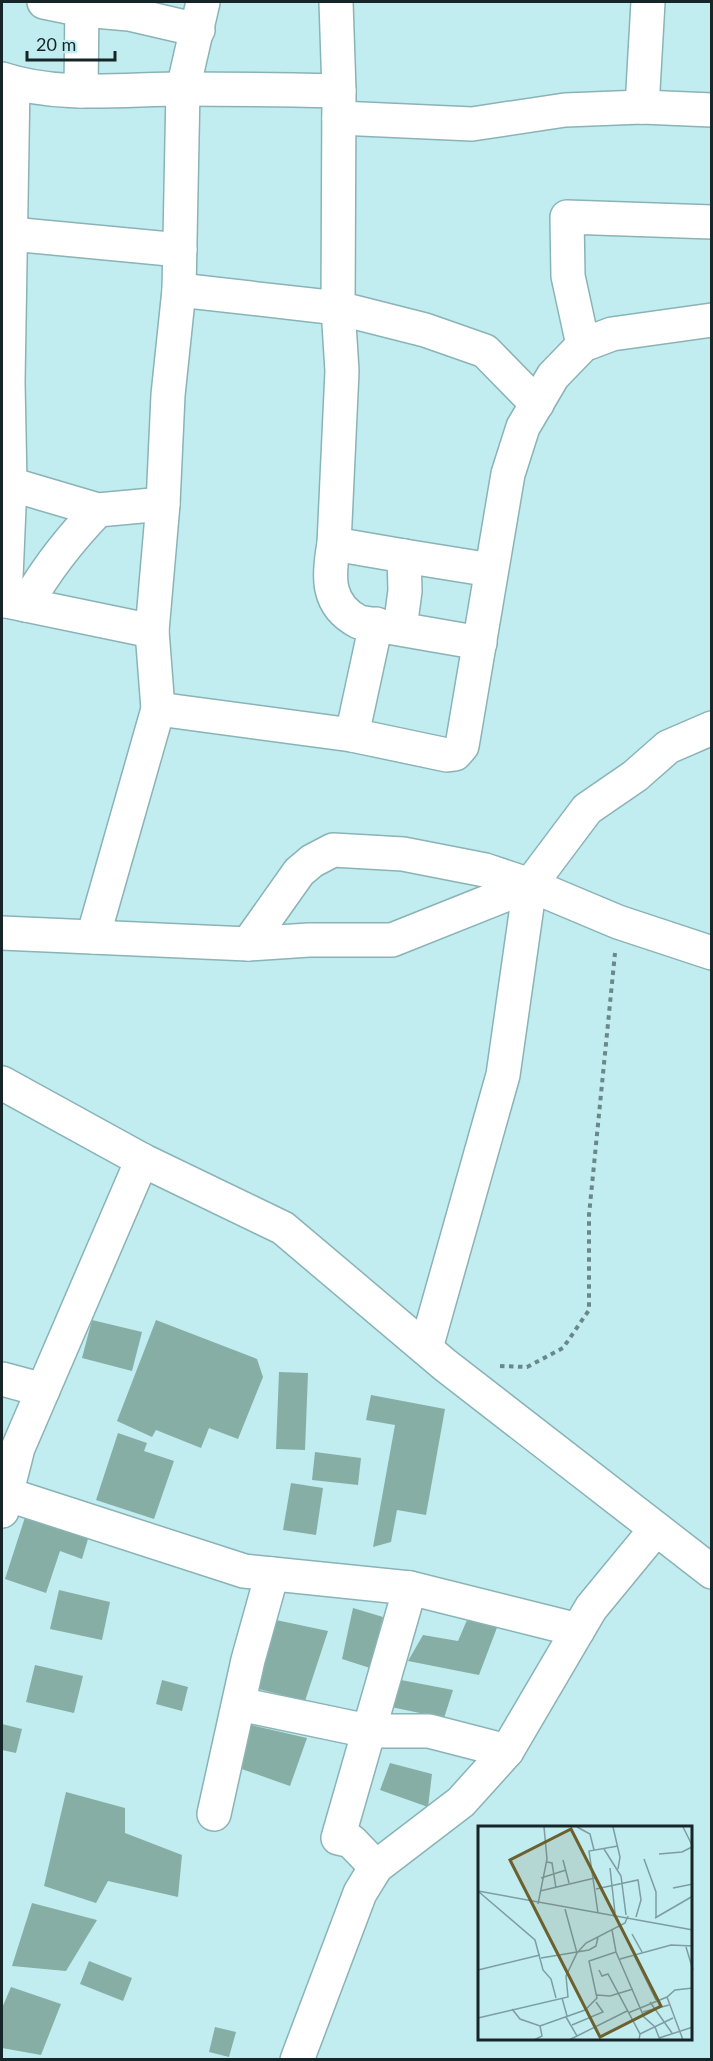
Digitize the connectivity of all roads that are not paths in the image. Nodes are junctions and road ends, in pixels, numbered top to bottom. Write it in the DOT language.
graph roads {
  1 [pos="44,2"];
  2 [pos="336,2"];
  3 [pos="648,2"];
  4 [pos="83,6"];
  5 [pos="201,16"];
  6 [pos="7,81"];
  7 [pos="183,89"];
  8 [pos="81,91"];
  9 [pos="339,104"];
  10 [pos="642,108"];
  11 [pos="711,110"];
  12 [pos="711,222"];
  13 [pos="11,234"];
  14 [pos="180,250"];
  15 [pos="179,290"];
  16 [pos="338,308"];
  17 [pos="711,320"];
  18 [pos="583,345"];
  19 [pos="537,404"];
  20 [pos="10,484"];
  21 [pos="163,504"];
  22 [pos="98,510"];
  23 [pos="334,544"];
  24 [pos="404,556"];
  25 [pos="491,570"];
  26 [pos="11,602"];
  27 [pos="388,626"];
  28 [pos="152,631"];
  29 [pos="480,643"];
  30 [pos="158,709"];
  31 [pos="711,728"];
  32 [pos="352,735"];
  33 [pos="530,885"];
  34 [pos="2,933"];
  35 [pos="93,937"];
  36 [pos="248,944"];
  37 [pos="711,952"];
  38 [pos="2,1083"];
  39 [pos="142,1160"];
  40 [pos="426,1348"];
  41 [pos="2,1379"];
  42 [pos="43,1390"];
  43 [pos="4,1502"];
  44 [pos="656,1529"];
  45 [pos="711,1572"];
  46 [pos="272,1575"];
  47 [pos="410,1588"];
  48 [pos="578,1630"];
  49 [pos="239,1704"];
  50 [pos="368,1731"];
  51 [pos="507,1751"];
  52 [pos="214,1814"];
  53 [pos="376,1867"];
  54 [pos="297,2060"];
  1 -- 4 [label="street"];
  2 -- 9 [label="street"];
  3 -- 10 [label="street"];
  4 -- 5 [label="street"];
  4 -- 8 [label="street"];
  5 -- 7 [label="street"];
  6 -- 8 [label="street"];
  6 -- 13 [label="street"];
  7 -- 8 [label="street"];
  7 -- 9 [label="street"];
  7 -- 14 [label="street"];
  9 -- 10 [label="street"];
  9 -- 16 [label="street"];
  10 -- 11 [label="street"];
  12 -- 18 [label="street"];
  13 -- 14 [label="street"];
  13 -- 20 [label="street"];
  14 -- 15 [label="street"];
  15 -- 16 [label="street"];
  15 -- 21 [label="street"];
  16 -- 19 [label="street"];
  16 -- 23 [label="street"];
  17 -- 18 [label="street"];
  18 -- 19 [label="street"];
  19 -- 25 [label="street"];
  20 -- 22 [label="street"];
  20 -- 26 [label="street"];
  21 -- 22 [label="street"];
  21 -- 28 [label="street"];
  22 -- 26 [label="street"];
  23 -- 24 [label="street"];
  23 -- 27 [label="street"];
  24 -- 25 [label="street"];
  24 -- 27 [label="street"];
  25 -- 29 [label="street"];
  26 -- 28 [label="street"];
  27 -- 29 [label="street"];
  27 -- 32 [label="street"];
  28 -- 30 [label="street"];
  29 -- 32 [label="street"];
  30 -- 32 [label="street"];
  30 -- 35 [label="street"];
  31 -- 33 [label="street"];
  33 -- 36 [label="street"];
  33 -- 36 [label="street"];
  33 -- 37 [label="street"];
  33 -- 40 [label="street"];
  34 -- 35 [label="street"];
  35 -- 36 [label="street"];
  38 -- 39 [label="street"];
  39 -- 40 [label="street"];
  39 -- 42 [label="street"];
  40 -- 44 [label="street"];
  41 -- 42 [label="street"];
  42 -- 43 [label="street"];
  43 -- 46 [label="street"];
  44 -- 45 [label="street"];
  44 -- 48 [label="street"];
  46 -- 47 [label="street"];
  46 -- 49 [label="street"];
  47 -- 48 [label="street"];
  47 -- 50 [label="street"];
  48 -- 51 [label="street"];
  49 -- 50 [label="street"];
  49 -- 52 [label="street"];
  50 -- 51 [label="street"];
  50 -- 53 [label="street"];
  51 -- 53 [label="street"];
  53 -- 54 [label="street"];
}
